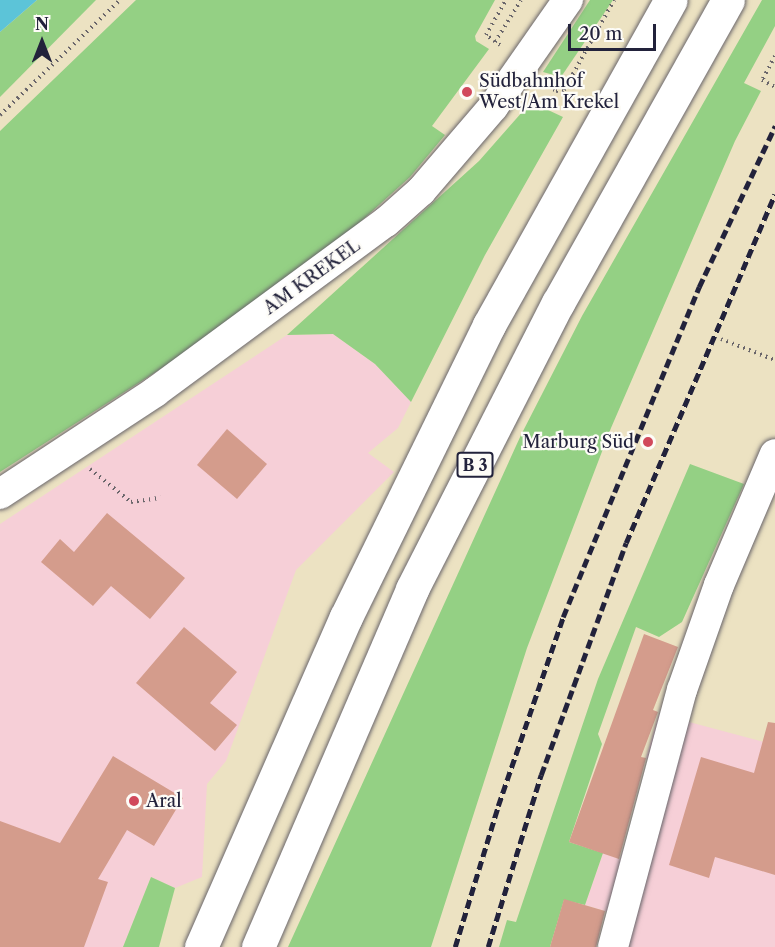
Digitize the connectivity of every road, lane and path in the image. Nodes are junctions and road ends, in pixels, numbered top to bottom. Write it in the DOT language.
graph roads {
  1 [pos="120,0"];
  2 [pos="506,0"];
  3 [pos="522,0"];
  4 [pos="568,0"];
  5 [pos="614,0"];
  6 [pos="671,0"];
  7 [pos="729,0"];
  8 [pos="775,56"];
  9 [pos="570,82"];
  10 [pos="775,87"];
  11 [pos="0,115"];
  12 [pos="721,339"];
  13 [pos="775,360"];
  14 [pos="74,445"];
  15 [pos="775,454"];
  16 [pos="0,494"];
  17 [pos="161,498"];
  18 [pos="201,947"];
  19 [pos="258,947"];
  20 [pos="613,947"];
  1 -- 11 [label="path"];
  2 -- 3 [label="path"];
  4 -- 14 [label="street, AM KREKEL"];
  5 -- 9 [label="path"];
  6 -- 18 [label="highway, B 3"];
  7 -- 19 [label="highway, B 3"];
  8 -- 10 [label="path"];
  12 -- 13 [label="path"];
  14 -- 16 [label="street, AM KREKEL"];
  14 -- 17 [label="path"];
  15 -- 20 [label="street"];
}
